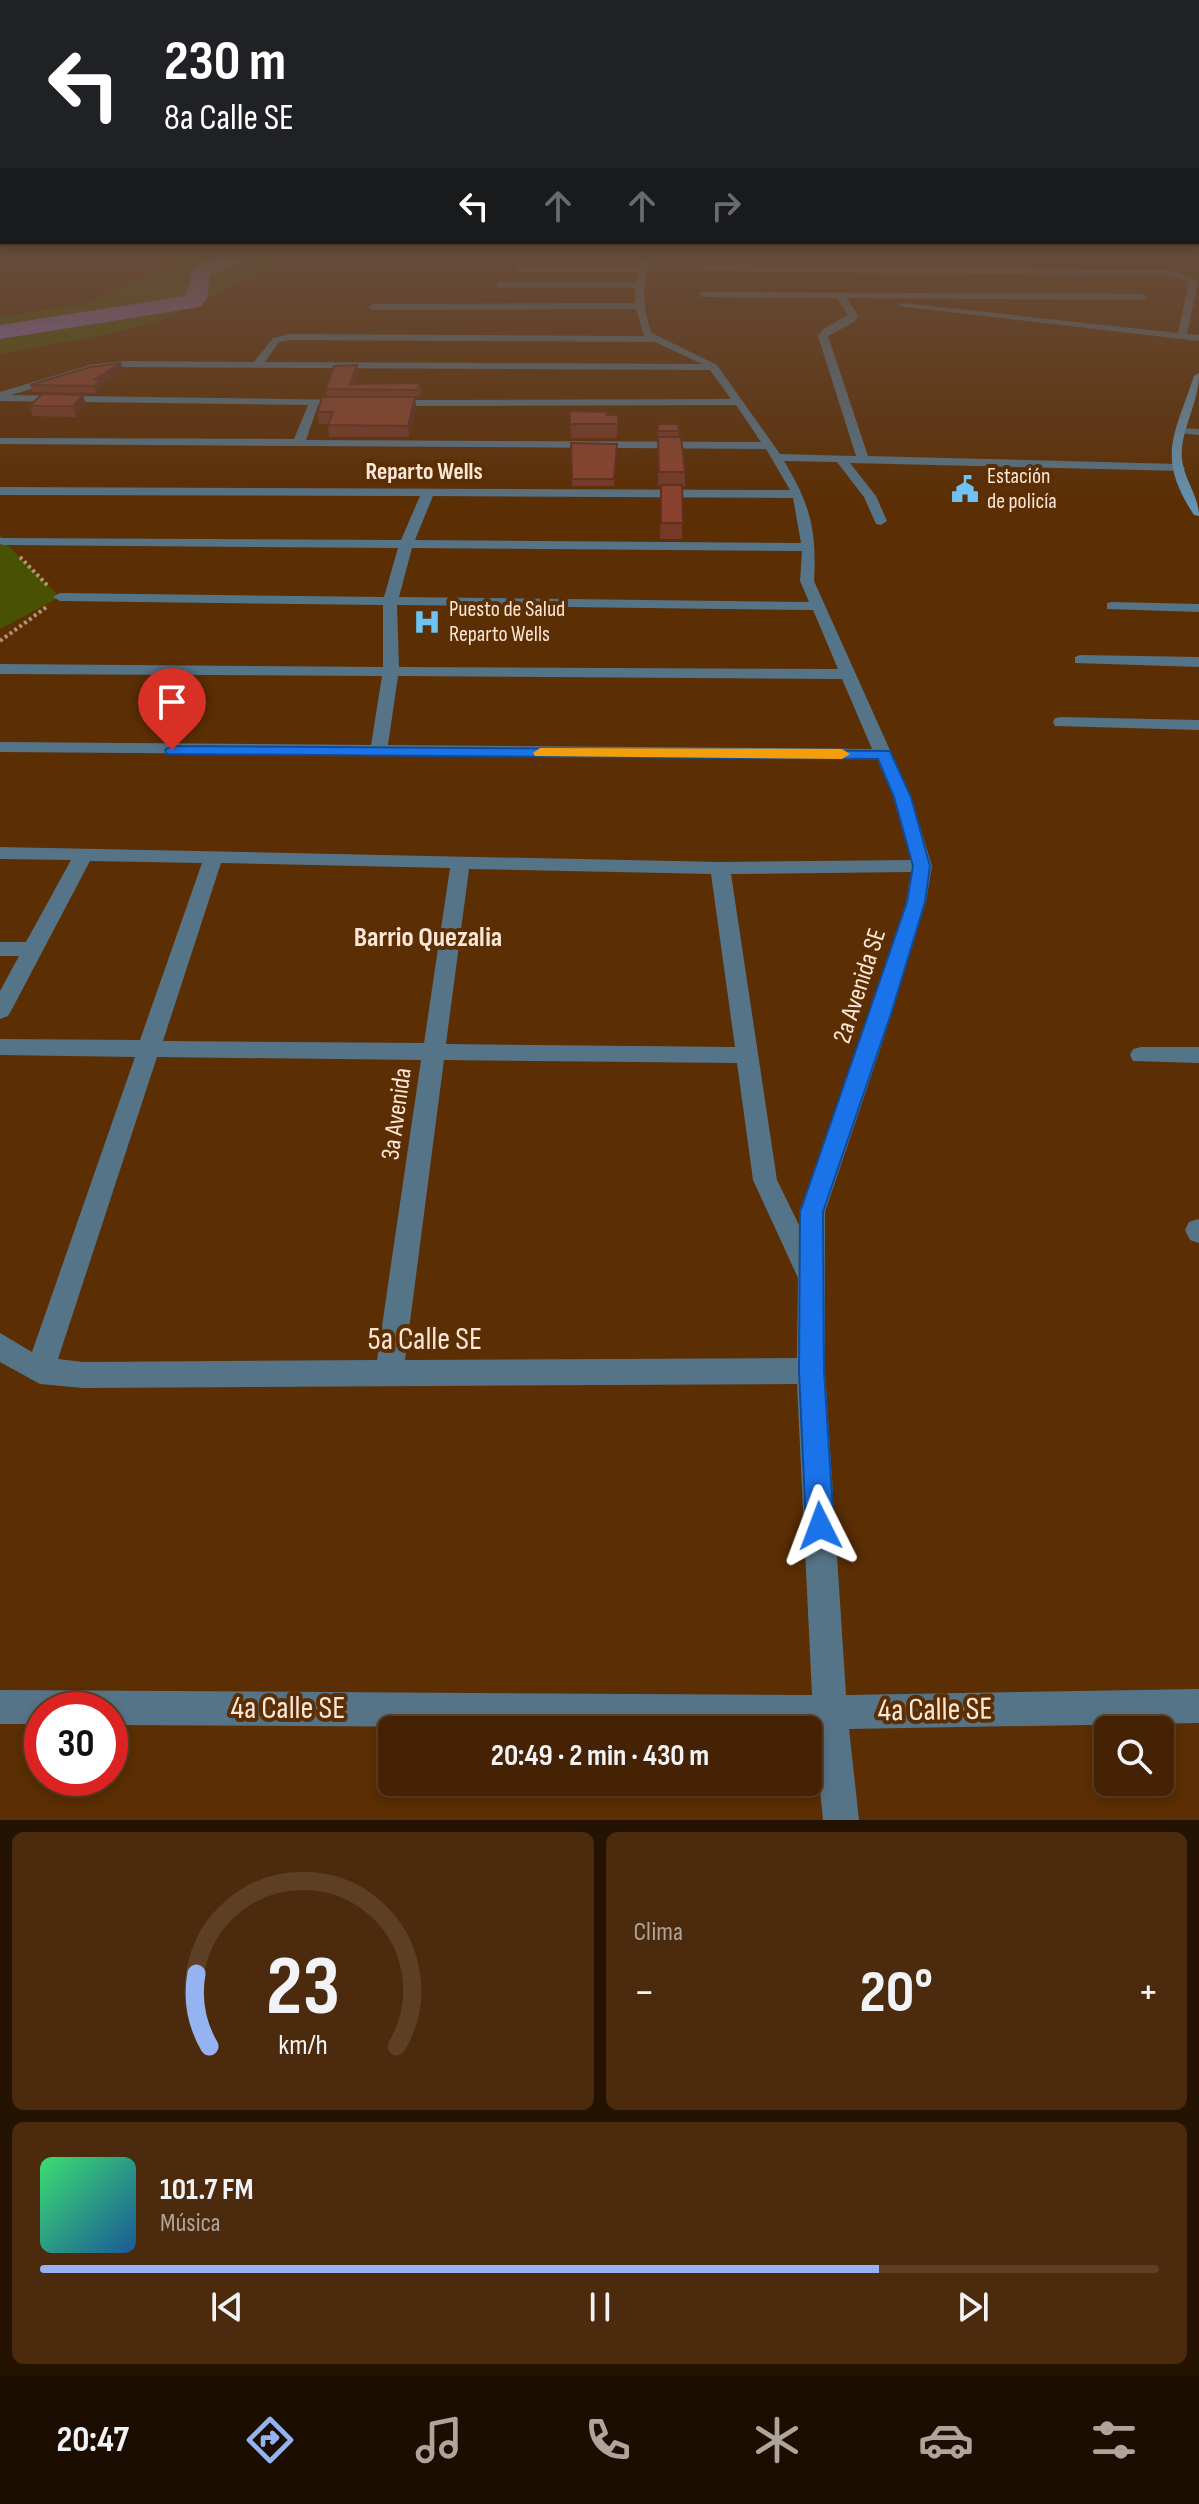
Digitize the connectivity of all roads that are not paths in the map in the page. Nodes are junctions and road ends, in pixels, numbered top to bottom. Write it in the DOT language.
graph roads {
  1 [pos="276,340"];
  2 [pos="659,340"];
  3 [pos="824,340"];
  4 [pos="257,365"];
  5 [pos="713,367"];
  6 [pos="1199,376"];
  7 [pos="0,397"];
  8 [pos="314,402"];
  9 [pos="737,402"];
  10 [pos="359,403"];
  11 [pos="374,403"];
  12 [pos="1182,431"];
  13 [pos="1199,432"];
  14 [pos="0,441"];
  15 [pos="299,442"];
  16 [pos="772,452"];
  17 [pos="841,459"];
  18 [pos="863,460"];
  19 [pos="1179,468"];
  20 [pos="0,491"];
  21 [pos="428,493"];
  22 [pos="798,494"];
  23 [pos="1197,505"];
  24 [pos="881,521"];
  25 [pos="3,541"];
  26 [pos="406,545"];
  27 [pos="809,547"];
  28 [pos="60,597"];
  29 [pos="390,602"];
  30 [pos="817,606"];
  31 [pos="1112,606"];
  32 [pos="1199,608"];
  33 [pos="1080,660"];
  34 [pos="1199,662"];
  35 [pos="0,669"];
  36 [pos="391,669"];
  37 [pos="848,674"];
  38 [pos="1061,722"];
  39 [pos="1199,725"];
  40 [pos="0,747"];
  41 [pos="378,752"];
  42 [pos="884,754"];
  43 [pos="0,853"];
  44 [pos="83,855"];
  45 [pos="213,858"];
  46 [pos="460,862"];
  47 [pos="922,866"];
  48 [pos="720,868"];
  49 [pos="0,949"];
  50 [pos="33,949"];
  51 [pos="0,1011"];
  52 [pos="0,1047"];
  53 [pos="148,1048"];
  54 [pos="434,1052"];
  55 [pos="747,1055"];
  56 [pos="1141,1055"];
  57 [pos="1199,1055"];
  58 [pos="811,1278"];
  59 [pos="0,1345"];
  60 [pos="40,1371"];
  61 [pos="811,1371"];
  62 [pos="389,1373"];
  63 [pos="1199,1706"];
  64 [pos="0,1707"];
  65 [pos="830,1711"];
  66 [pos="841,1820"];
  1 -- 4 [label="street"];
  2 -- 5 [label="street, 2a Avenida SE"];
  3 -- 18 [label="street"];
  4 -- 5 [label="street"];
  4 -- 7 [label="street"];
  5 -- 9 [label="street, 2a Avenida SE"];
  6 -- 12 [label="main road"];
  7 -- 8 [label="street"];
  8 -- 10 [label="street"];
  8 -- 15 [label="street"];
  9 -- 11 [label="street"];
  9 -- 16 [label="street, 2a Avenida SE"];
  12 -- 13 [label="street"];
  12 -- 19 [label="main road"];
  14 -- 15 [label="street"];
  15 -- 16 [label="street"];
  16 -- 17 [label="street"];
  16 -- 22 [label="street, 2a Avenida SE"];
  17 -- 18 [label="street"];
  17 -- 24 [label="street"];
  18 -- 19 [label="street"];
  19 -- 23 [label="main road"];
  20 -- 21 [label="street"];
  21 -- 22 [label="street"];
  21 -- 26 [label="street"];
  22 -- 27 [label="street, 2a Avenida SE"];
  25 -- 26 [label="street"];
  26 -- 27 [label="street"];
  26 -- 29 [label="street"];
  27 -- 30 [label="street, 2a Avenida SE"];
  28 -- 29 [label="street"];
  29 -- 30 [label="street"];
  29 -- 36 [label="street"];
  30 -- 37 [label="street, 2a Avenida SE"];
  31 -- 32 [label="street"];
  33 -- 34 [label="street"];
  35 -- 36 [label="street"];
  36 -- 37 [label="street"];
  36 -- 41 [label="street"];
  37 -- 42 [label="street, 2a Avenida SE"];
  38 -- 39 [label="street"];
  40 -- 41 [label="street"];
  41 -- 42 [label="street"];
  42 -- 47 [label="street, 2a Avenida SE"];
  43 -- 44 [label="street"];
  44 -- 45 [label="street"];
  44 -- 50 [label="street"];
  45 -- 46 [label="street"];
  45 -- 53 [label="street"];
  46 -- 48 [label="street"];
  46 -- 54 [label="street, 3a Avenida"];
  47 -- 48 [label="street"];
  47 -- 58 [label="street, 2a Avenida SE"];
  48 -- 55 [label="street"];
  49 -- 50 [label="street"];
  50 -- 51 [label="street"];
  52 -- 53 [label="street"];
  53 -- 54 [label="street"];
  53 -- 60 [label="street"];
  54 -- 55 [label="street"];
  54 -- 62 [label="street, 3a Avenida"];
  55 -- 58 [label="street"];
  56 -- 57 [label="street"];
  58 -- 61 [label="street, 2a Avenida SE"];
  59 -- 60 [label="street"];
  60 -- 62 [label="street, 5a Calle SE"];
  61 -- 62 [label="street, 5a Calle SE"];
  61 -- 65 [label="street, 2a Avenida SE"];
  63 -- 65 [label="street, 4a Calle SE"];
  64 -- 65 [label="street, 4a Calle SE"];
  65 -- 66 [label="street, 2a Avenida SE"];
}
